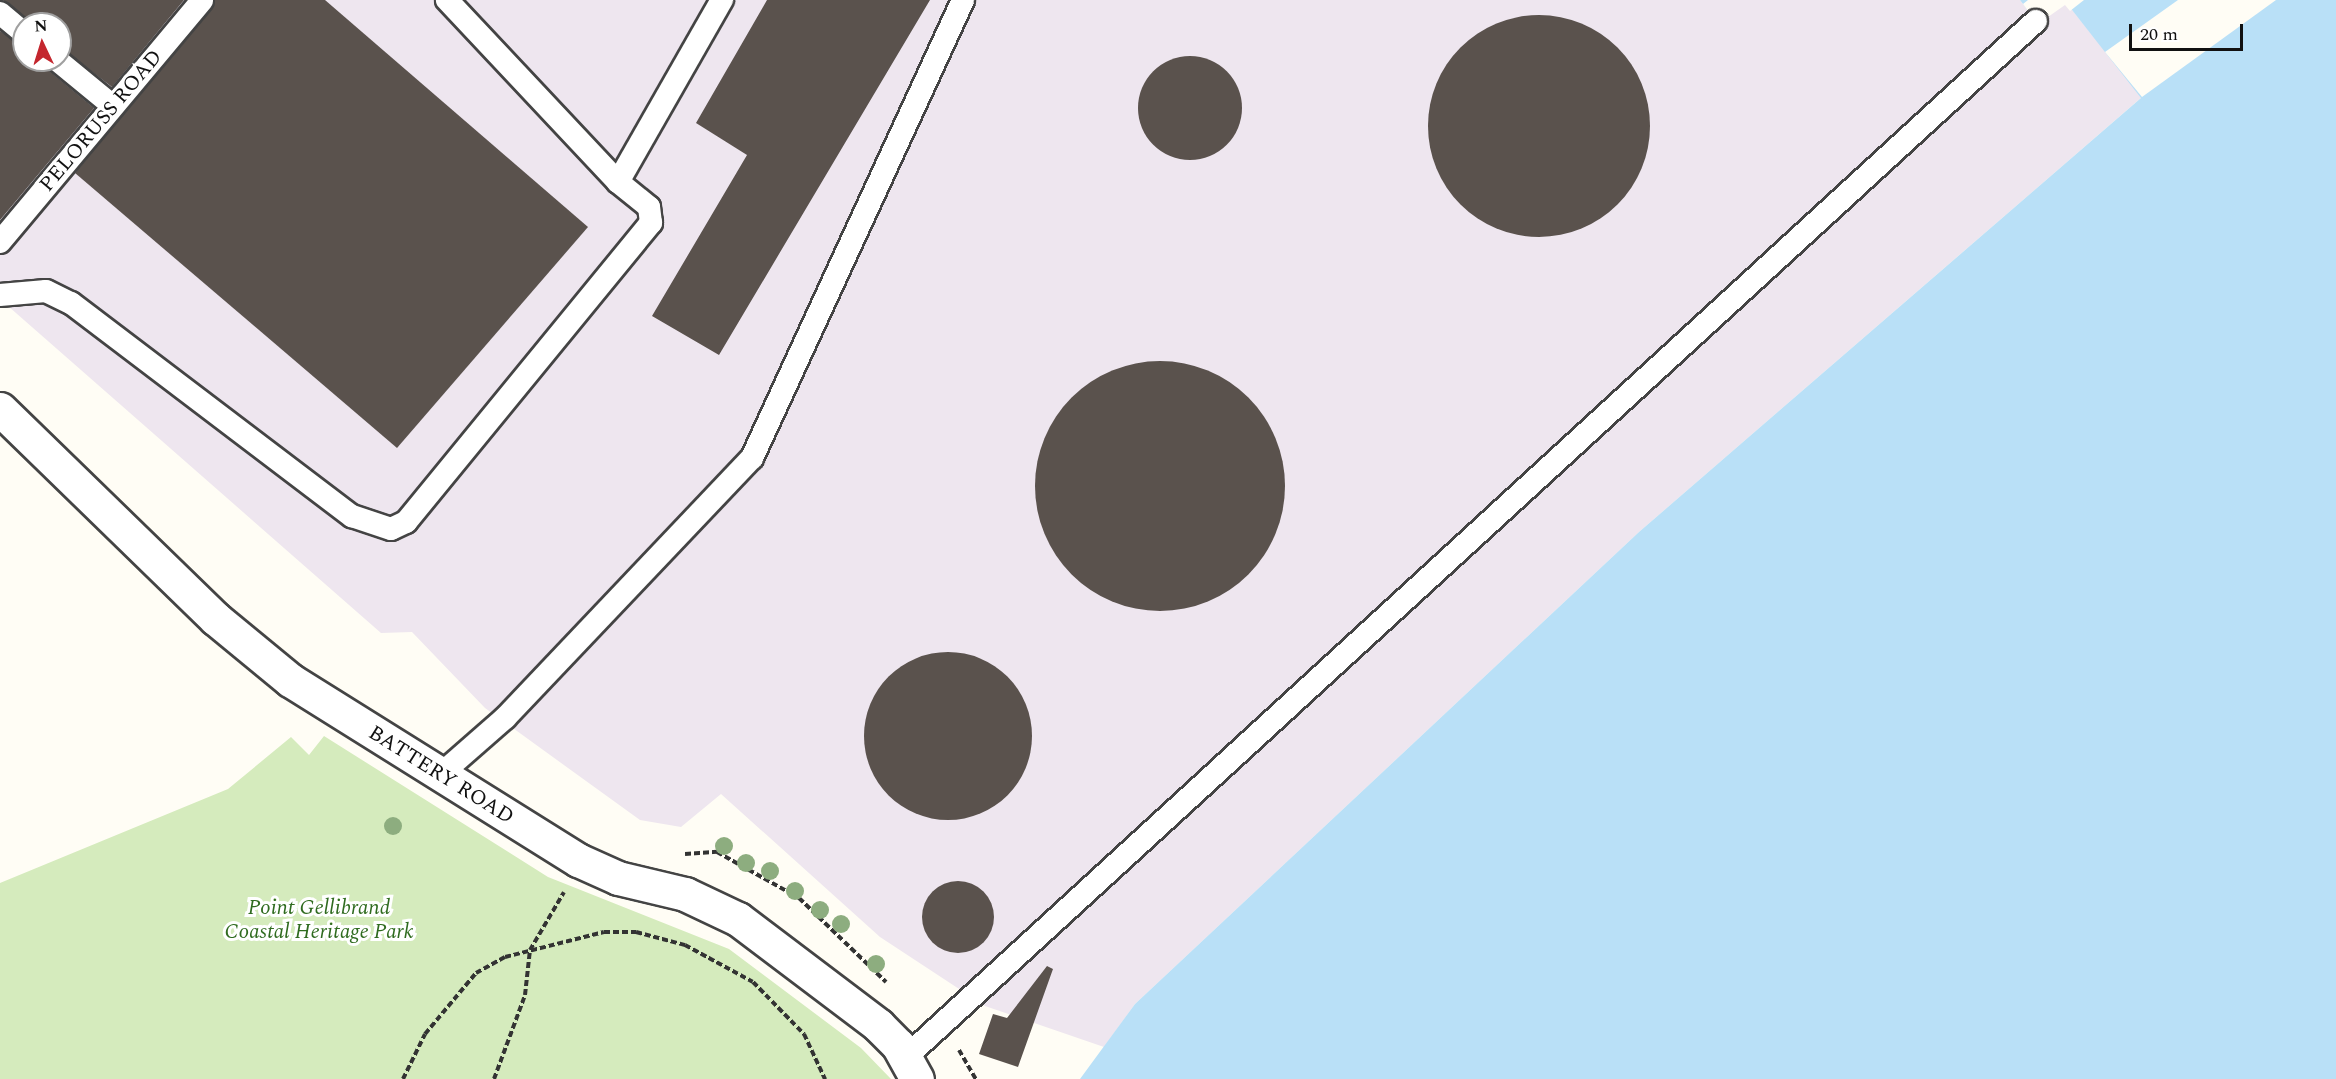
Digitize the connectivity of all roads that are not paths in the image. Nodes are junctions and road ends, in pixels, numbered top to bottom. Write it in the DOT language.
graph roads {
  1 [pos="202,0"];
  2 [pos="447,0"];
  3 [pos="722,0"];
  4 [pos="963,0"];
  5 [pos="0,13"];
  6 [pos="2036,21"];
  7 [pos="12,23"];
  8 [pos="71,72"];
  9 [pos="112,106"];
  10 [pos="618,182"];
  11 [pos="0,242"];
  12 [pos="0,295"];
  13 [pos="0,409"];
  14 [pos="441,774"];
  15 [pos="912,1068"];
  1 -- 9 [label="lane, PELORUSS ROAD"];
  2 -- 10 [label="lane"];
  3 -- 10 [label="lane"];
  4 -- 14 [label="lane"];
  5 -- 7 [label="lane"];
  6 -- 15 [label="lane"];
  8 -- 9 [label="lane"];
  9 -- 11 [label="lane, PELORUSS ROAD"];
  10 -- 12 [label="lane"];
  13 -- 14 [label="street, BATTERY ROAD"];
  14 -- 15 [label="street, BATTERY ROAD"];
}
